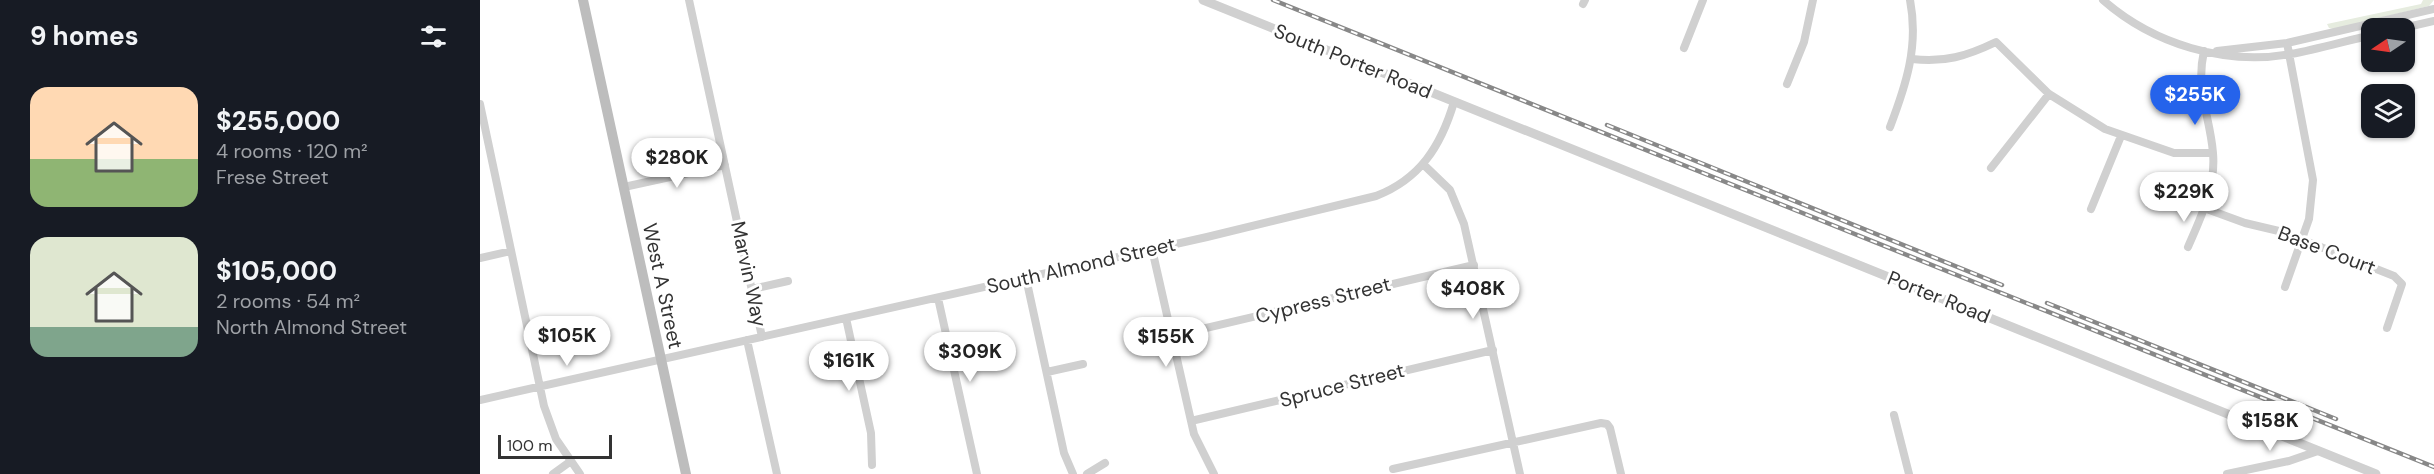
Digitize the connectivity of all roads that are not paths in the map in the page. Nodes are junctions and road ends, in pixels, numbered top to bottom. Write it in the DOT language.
graph roads {
  1 [pos="583,0"];
  2 [pos="689,0"];
  3 [pos="1203,0"];
  4 [pos="1703,0"];
  5 [pos="1813,0"];
  6 [pos="1910,0"];
  7 [pos="2103,0"];
  8 [pos="2434,9"];
  9 [pos="2434,21"];
  10 [pos="2415,25"];
  11 [pos="2361,38"];
  12 [pos="2287,43"];
  13 [pos="1684,48"];
  14 [pos="2204,51"];
  15 [pos="2289,55"];
  16 [pos="1912,59"];
  17 [pos="1787,84"];
  18 [pos="2049,94"];
  19 [pos="1454,102"];
  20 [pos="480,104"];
  21 [pos="481,113"];
  22 [pos="1502,121"];
  23 [pos="1890,127"];
  24 [pos="2121,136"];
  25 [pos="2213,153"];
  26 [pos="725,165"];
  27 [pos="1424,165"];
  28 [pos="1991,168"];
  29 [pos="624,187"];
  30 [pos="2091,208"];
  31 [pos="2204,208"];
  32 [pos="2303,240"];
  33 [pos="2188,247"];
  34 [pos="1152,249"];
  35 [pos="512,251"];
  36 [pos="480,258"];
  37 [pos="1474,265"];
  38 [pos="1026,278"];
  39 [pos="788,281"];
  40 [pos="2285,287"];
  41 [pos="752,289"];
  42 [pos="938,298"];
  43 [pos="846,318"];
  44 [pos="2387,328"];
  45 [pos="762,336"];
  46 [pos="1172,336"];
  47 [pos="747,340"];
  48 [pos="1493,350"];
  49 [pos="660,360"];
  50 [pos="1083,364"];
  51 [pos="1047,372"];
  52 [pos="540,387"];
  53 [pos="480,400"];
  54 [pos="1894,416"];
  55 [pos="1191,421"];
  56 [pos="1513,442"];
  57 [pos="2318,451"];
  58 [pos="571,461"];
  59 [pos="1105,464"];
  60 [pos="872,465"];
  61 [pos="1393,469"];
  62 [pos="1404,470"];
  63 [pos="553,474"];
  64 [pos="580,474"];
  65 [pos="686,474"];
  66 [pos="777,474"];
  67 [pos="977,474"];
  68 [pos="1073,474"];
  69 [pos="1088,474"];
  70 [pos="1214,474"];
  71 [pos="1520,474"];
  72 [pos="1621,474"];
  73 [pos="1909,474"];
  74 [pos="2228,474"];
  75 [pos="2376,474"];
  1 -- 29 [label="main road, West A Street"];
  2 -- 26 [label="street, Marvin Way"];
  3 -- 19 [label="street, South Porter Road"];
  4 -- 13 [label="street"];
  5 -- 17 [label="street"];
  6 -- 16 [label="street"];
  7 -- 14 [label="street"];
  8 -- 12 [label="street"];
  9 -- 10 [label="street"];
  11 -- 15 [label="street"];
  12 -- 14 [label="street"];
  12 -- 15 [label="street"];
  14 -- 15 [label="street"];
  14 -- 25 [label="street"];
  15 -- 32 [label="street"];
  16 -- 18 [label="street"];
  16 -- 23 [label="street"];
  18 -- 24 [label="street"];
  18 -- 28 [label="street"];
  19 -- 22 [label="street, South Porter Road"];
  19 -- 27 [label="street, South Almond Street"];
  20 -- 21 [label="street"];
  21 -- 35 [label="street"];
  22 -- 57 [label="street, Porter Road"];
  24 -- 25 [label="street"];
  24 -- 30 [label="street"];
  25 -- 31 [label="street"];
  26 -- 29 [label="street"];
  26 -- 41 [label="street, Marvin Way"];
  27 -- 34 [label="street, South Almond Street"];
  27 -- 37 [label="street"];
  29 -- 49 [label="main road, West A Street"];
  31 -- 32 [label="street, Base Court"];
  31 -- 33 [label="street"];
  32 -- 40 [label="street"];
  32 -- 44 [label="street, Base Court"];
  34 -- 38 [label="street, South Almond Street"];
  34 -- 46 [label="street"];
  35 -- 36 [label="street"];
  35 -- 52 [label="street"];
  37 -- 46 [label="street, Cypress Street"];
  37 -- 48 [label="street"];
  38 -- 42 [label="street, South Almond Street"];
  38 -- 51 [label="street"];
  39 -- 41 [label="street"];
  41 -- 45 [label="street, Marvin Way"];
  42 -- 43 [label="street, South Almond Street"];
  42 -- 67 [label="street"];
  43 -- 45 [label="street, South Almond Street"];
  43 -- 60 [label="street"];
  45 -- 47 [label="street, South Almond Street"];
  46 -- 55 [label="street"];
  47 -- 49 [label="street, South Almond Street"];
  47 -- 66 [label="street, Marvin Way"];
  48 -- 55 [label="street, Spruce Street"];
  48 -- 56 [label="street"];
  49 -- 52 [label="street, South Almond Street"];
  49 -- 65 [label="main road, West A Street"];
  50 -- 51 [label="street"];
  51 -- 68 [label="street"];
  52 -- 53 [label="street, South Almond Street"];
  52 -- 58 [label="street"];
  54 -- 73 [label="street"];
  55 -- 70 [label="street"];
  56 -- 62 [label="street"];
  56 -- 71 [label="street"];
  56 -- 72 [label="street"];
  57 -- 74 [label="street"];
  57 -- 75 [label="street, Porter Road"];
  58 -- 63 [label="street"];
  58 -- 64 [label="street"];
  59 -- 69 [label="street"];
  61 -- 62 [label="street"];
}
